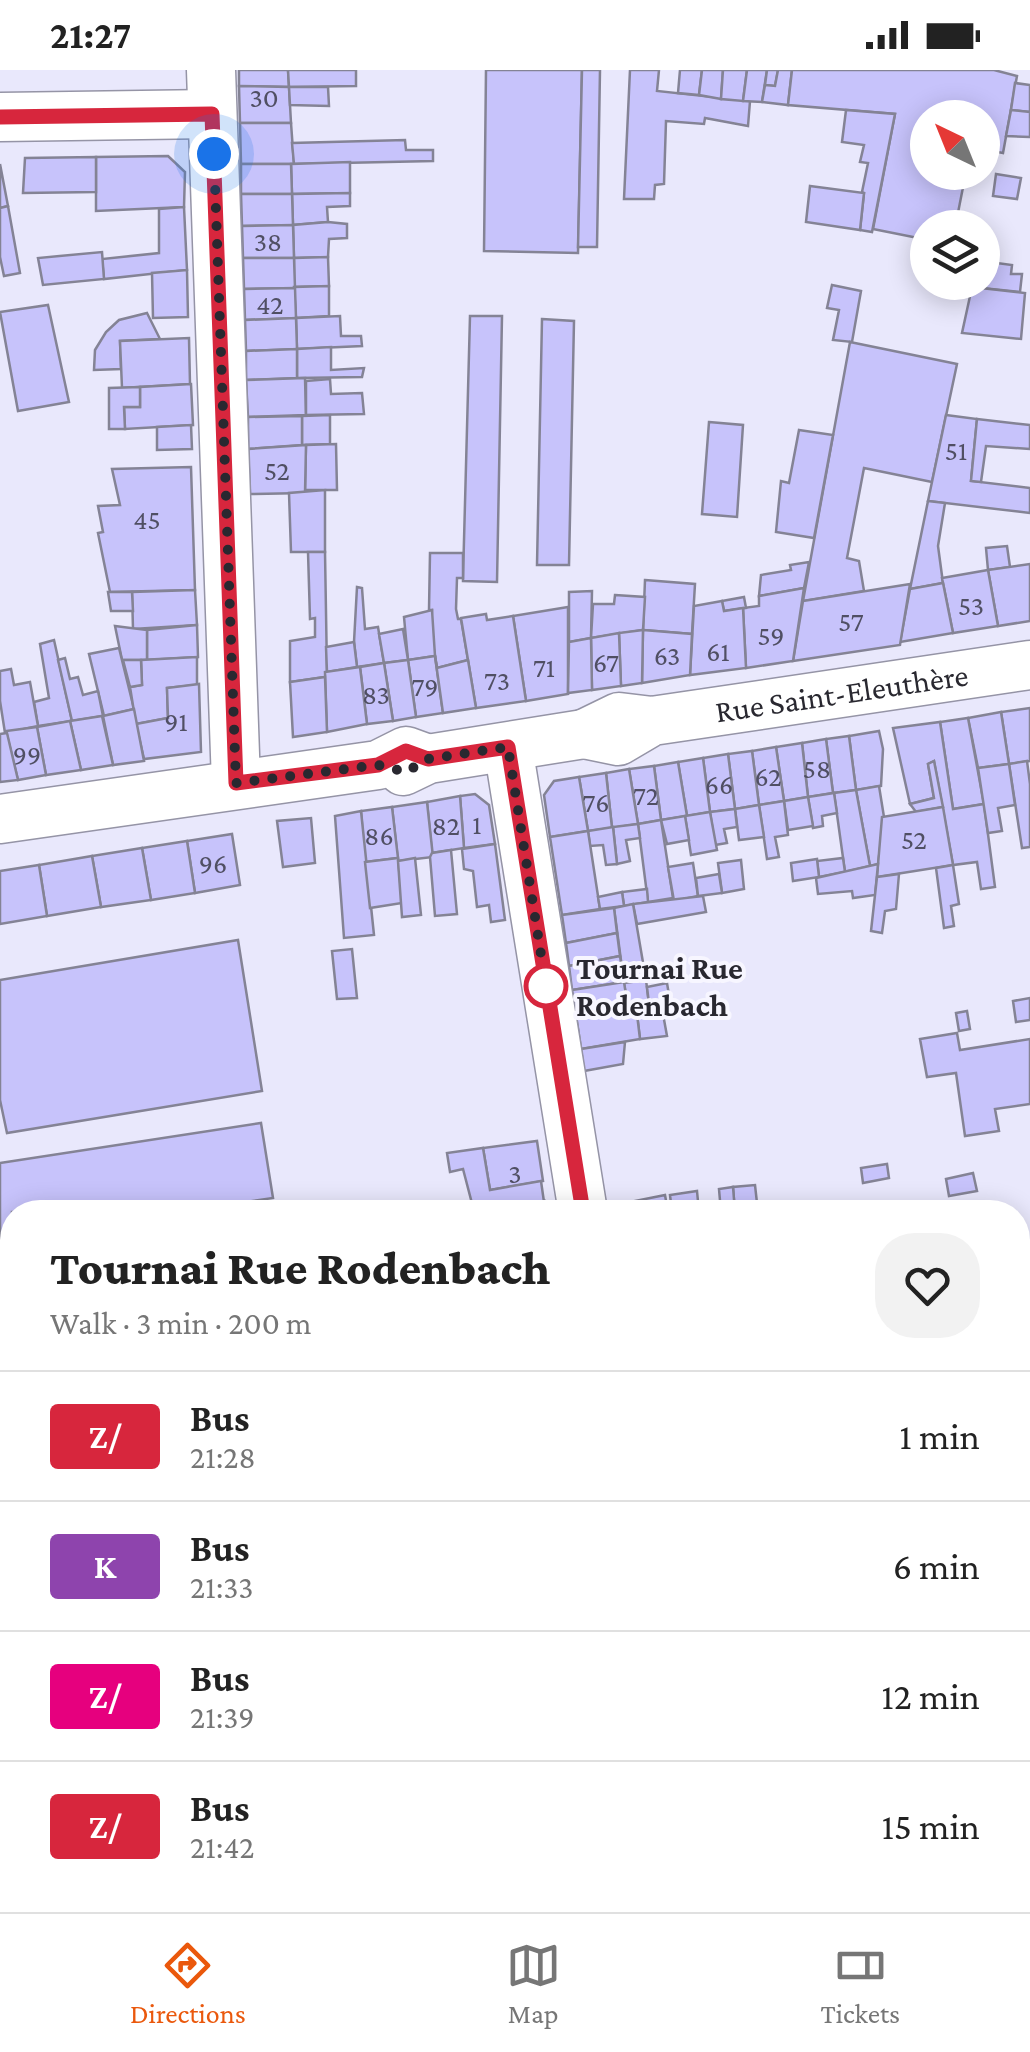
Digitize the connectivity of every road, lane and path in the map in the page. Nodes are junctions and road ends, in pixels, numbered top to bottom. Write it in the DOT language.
graph roads {
  1 [pos="212,92"];
  2 [pos="0,117"];
  3 [pos="1030,665"];
  4 [pos="508,747"];
  5 [pos="236,783"];
  6 [pos="0,819"];
  7 [pos="581,1200"];
  1 -- 2 [label="street"];
  1 -- 5 [label="street"];
  3 -- 4 [label="street, Rue Saint-Eleuthère"];
  4 -- 5 [label="street, Rue Saint-Eleuthère"];
  4 -- 7 [label="street"];
  5 -- 6 [label="street, Rue Saint-Eleuthère"];
}
